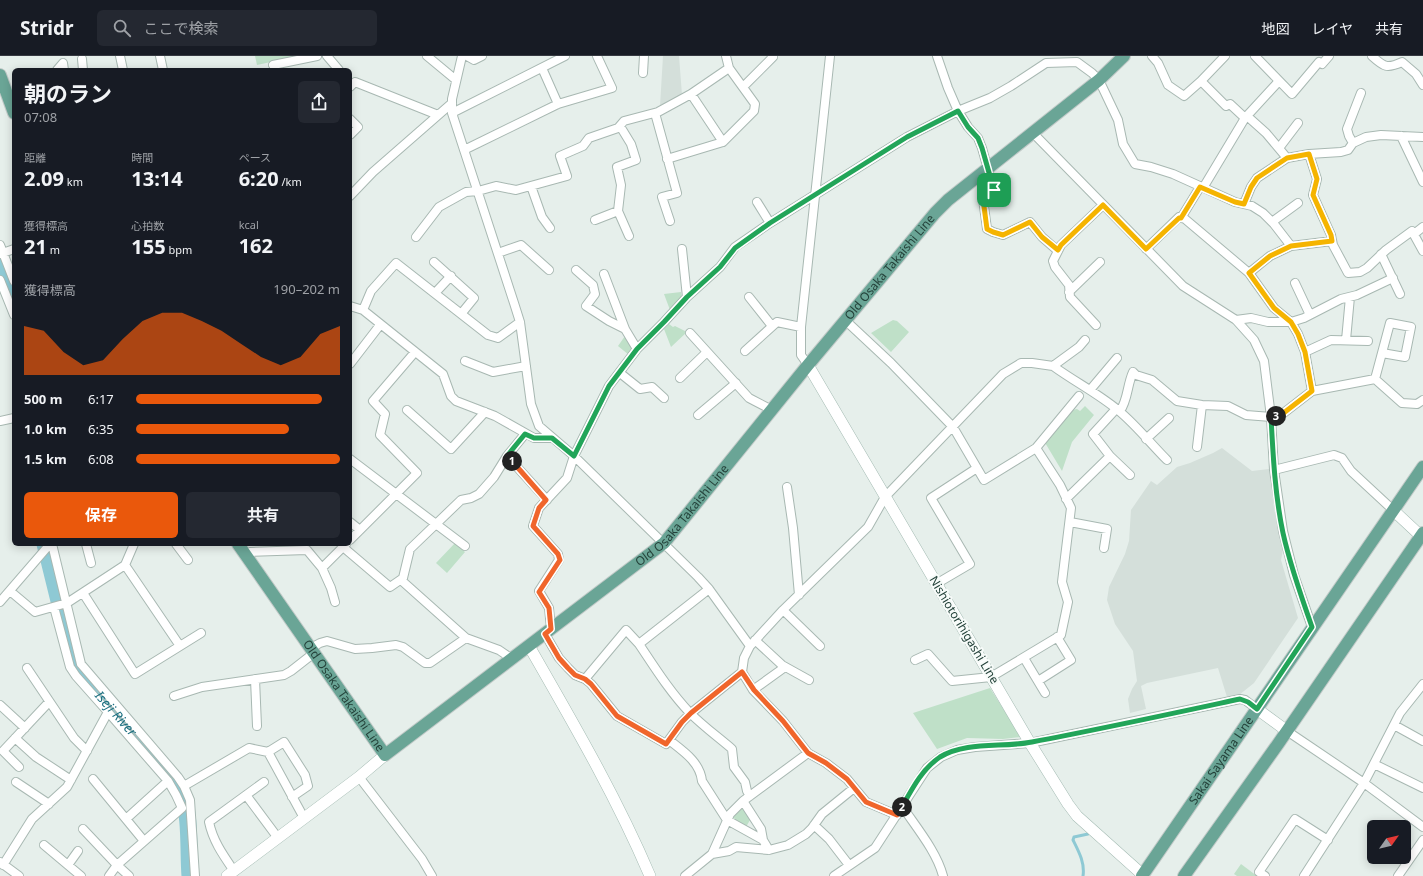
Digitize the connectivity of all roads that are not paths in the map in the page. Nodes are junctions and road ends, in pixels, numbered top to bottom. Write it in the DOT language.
graph roads {
  1 [pos="120,56"];
  2 [pos="160,56"];
  3 [pos="317,56"];
  4 [pos="327,56"];
  5 [pos="427,56"];
  6 [pos="462,56"];
  7 [pos="467,56"];
  8 [pos="482,56"];
  9 [pos="565,56"];
  10 [pos="597,56"];
  11 [pos="644,56"];
  12 [pos="726,56"];
  13 [pos="772,56"];
  14 [pos="830,56"];
  15 [pos="937,56"];
  16 [pos="1124,56"];
  17 [pos="1152,56"];
  18 [pos="1225,56"];
  19 [pos="1255,56"];
  20 [pos="1329,56"];
  21 [pos="1372,56"];
  22 [pos="82,58"];
  23 [pos="1078,59"];
  24 [pos="59,68"];
  25 [pos="64,68"];
  26 [pos="83,68"];
  27 [pos="123,68"];
  28 [pos="163,68"];
  29 [pos="275,68"];
  30 [pos="337,68"];
  31 [pos="542,68"];
  32 [pos="729,68"];
  33 [pos="643,73"];
  34 [pos="0,75"];
  35 [pos="456,80"];
  36 [pos="1099,80"];
  37 [pos="1201,81"];
  38 [pos="1279,81"];
  39 [pos="352,84"];
  40 [pos="1423,85"];
  41 [pos="743,87"];
  42 [pos="1361,93"];
  43 [pos="691,94"];
  44 [pos="452,103"];
  45 [pos="558,104"];
  46 [pos="12,105"];
  47 [pos="958,111"];
  48 [pos="452,113"];
  49 [pos="655,113"];
  50 [pos="438,115"];
  51 [pos="1246,117"];
  52 [pos="352,121"];
  53 [pos="1298,123"];
  54 [pos="620,126"];
  55 [pos="352,133"];
  56 [pos="1033,133"];
  57 [pos="1401,136"];
  58 [pos="1423,137"];
  59 [pos="723,142"];
  60 [pos="1354,142"];
  61 [pos="1279,148"];
  62 [pos="464,150"];
  63 [pos="1309,154"];
  64 [pos="1287,158"];
  65 [pos="668,159"];
  66 [pos="987,169"];
  67 [pos="1423,182"];
  68 [pos="531,186"];
  69 [pos="1201,187"];
  70 [pos="478,191"];
  71 [pos="352,194"];
  72 [pos="816,195"];
  73 [pos="757,202"];
  74 [pos="1298,203"];
  75 [pos="1244,204"];
  76 [pos="1103,205"];
  77 [pos="618,211"];
  78 [pos="1181,218"];
  79 [pos="595,220"];
  80 [pos="670,221"];
  81 [pos="1272,222"];
  82 [pos="770,223"];
  83 [pos="550,228"];
  84 [pos="1423,228"];
  85 [pos="1414,234"];
  86 [pos="629,236"];
  87 [pos="416,237"];
  88 [pos="1332,241"];
  89 [pos="1291,246"];
  90 [pos="12,249"];
  91 [pos="682,249"];
  92 [pos="1146,249"];
  93 [pos="1058,250"];
  94 [pos="1,251"];
  95 [pos="1423,251"];
  96 [pos="498,253"];
  97 [pos="1381,254"];
  98 [pos="434,262"];
  99 [pos="1100,262"];
  100 [pos="549,270"];
  101 [pos="576,270"];
  102 [pos="1249,273"];
  103 [pos="604,274"];
  104 [pos="12,276"];
  105 [pos="451,276"];
  106 [pos="1393,278"];
  107 [pos="0,280"];
  108 [pos="1295,283"];
  109 [pos="1069,292"];
  110 [pos="435,293"];
  111 [pos="1400,294"];
  112 [pos="687,297"];
  113 [pos="749,297"];
  114 [pos="1350,297"];
  115 [pos="352,307"];
  116 [pos="12,310"];
  117 [pos="363,310"];
  118 [pos="461,314"];
  119 [pos="1310,315"];
  120 [pos="846,320"];
  121 [pos="1236,320"];
  122 [pos="520,322"];
  123 [pos="1291,322"];
  124 [pos="380,325"];
  125 [pos="1096,325"];
  126 [pos="772,326"];
  127 [pos="801,327"];
  128 [pos="625,329"];
  129 [pos="690,333"];
  130 [pos="1085,340"];
  131 [pos="1346,340"];
  132 [pos="1368,341"];
  133 [pos="637,349"];
  134 [pos="745,351"];
  135 [pos="415,352"];
  136 [pos="707,352"];
  137 [pos="1305,352"];
  138 [pos="1382,353"];
  139 [pos="1117,358"];
  140 [pos="352,361"];
  141 [pos="465,361"];
  142 [pos="808,365"];
  143 [pos="526,366"];
  144 [pos="1054,366"];
  145 [pos="620,373"];
  146 [pos="680,378"];
  147 [pos="1375,379"];
  148 [pos="736,382"];
  149 [pos="1090,390"];
  150 [pos="1312,391"];
  151 [pos="1079,396"];
  152 [pos="664,398"];
  153 [pos="1423,400"];
  154 [pos="1202,405"];
  155 [pos="407,410"];
  156 [pos="772,410"];
  157 [pos="1118,410"];
  158 [pos="485,412"];
  159 [pos="698,415"];
  160 [pos="1271,417"];
  161 [pos="12,418"];
  162 [pos="1169,418"];
  163 [pos="0,421"];
  164 [pos="953,427"];
  165 [pos="525,434"];
  166 [pos="552,438"];
  167 [pos="1146,439"];
  168 [pos="1197,447"];
  169 [pos="1036,448"];
  170 [pos="507,456"];
  171 [pos="574,456"];
  172 [pos="1110,456"];
  173 [pos="1167,460"];
  174 [pos="352,461"];
  175 [pos="1423,467"];
  176 [pos="977,468"];
  177 [pos="1274,470"];
  178 [pos="1130,476"];
  179 [pos="787,487"];
  180 [pos="396,494"];
  181 [pos="885,497"];
  182 [pos="1066,499"];
  183 [pos="546,500"];
  184 [pos="1393,510"];
  185 [pos="1070,522"];
  186 [pos="352,524"];
  187 [pos="436,524"];
  188 [pos="360,530"];
  189 [pos="1422,536"];
  190 [pos="352,538"];
  191 [pos="664,543"];
  192 [pos="49,546"];
  193 [pos="52,546"];
  194 [pos="87,546"];
  195 [pos="133,546"];
  196 [pos="178,546"];
  197 [pos="240,546"];
  198 [pos="344,546"];
  199 [pos="465,546"];
  200 [pos="306,547"];
  201 [pos="1104,548"];
  202 [pos="246,554"];
  203 [pos="188,560"];
  204 [pos="91,563"];
  205 [pos="125,565"];
  206 [pos="322,568"];
  207 [pos="401,580"];
  208 [pos="936,584"];
  209 [pos="709,589"];
  210 [pos="10,591"];
  211 [pos="83,593"];
  212 [pos="799,595"];
  213 [pos="1,598"];
  214 [pos="335,602"];
  215 [pos="67,604"];
  216 [pos="55,607"];
  217 [pos="783,610"];
  218 [pos="1312,627"];
  219 [pos="548,631"];
  220 [pos="201,632"];
  221 [pos="1057,637"];
  222 [pos="466,638"];
  223 [pos="753,643"];
  224 [pos="639,644"];
  225 [pos="180,646"];
  226 [pos="529,646"];
  227 [pos="820,646"];
  228 [pos="313,650"];
  229 [pos="1024,658"];
  230 [pos="512,659"];
  231 [pos="915,660"];
  232 [pos="785,667"];
  233 [pos="27,668"];
  234 [pos="742,672"];
  235 [pos="992,677"];
  236 [pos="255,679"];
  237 [pos="585,679"];
  238 [pos="808,680"];
  239 [pos="1038,681"];
  240 [pos="1423,684"];
  241 [pos="754,690"];
  242 [pos="1045,694"];
  243 [pos="174,696"];
  244 [pos="49,702"];
  245 [pos="0,705"];
  246 [pos="1257,709"];
  247 [pos="108,712"];
  248 [pos="691,713"];
  249 [pos="1394,725"];
  250 [pos="257,726"];
  251 [pos="25,728"];
  252 [pos="1288,731"];
  253 [pos="15,738"];
  254 [pos="669,740"];
  255 [pos="1423,741"];
  256 [pos="1030,743"];
  257 [pos="3,747"];
  258 [pos="87,751"];
  259 [pos="268,752"];
  260 [pos="808,753"];
  261 [pos="385,755"];
  262 [pos="1374,764"];
  263 [pos="19,767"];
  264 [pos="359,777"];
  265 [pos="93,779"];
  266 [pos="71,780"];
  267 [pos="168,781"];
  268 [pos="16,782"];
  269 [pos="264,782"];
  270 [pos="1364,783"];
  271 [pos="184,786"];
  272 [pos="854,788"];
  273 [pos="1423,788"];
  274 [pos="246,795"];
  275 [pos="750,796"];
  276 [pos="292,797"];
  277 [pos="743,801"];
  278 [pos="49,804"];
  279 [pos="902,806"];
  280 [pos="897,815"];
  281 [pos="304,818"];
  282 [pos="126,819"];
  283 [pos="727,820"];
  284 [pos="814,825"];
  285 [pos="1423,828"];
  286 [pos="82,829"];
  287 [pos="278,838"];
  288 [pos="763,840"];
  289 [pos="1328,840"];
  290 [pos="1423,840"];
  291 [pos="144,841"];
  292 [pos="44,845"];
  293 [pos="769,850"];
  294 [pos="78,851"];
  295 [pos="712,854"];
  296 [pos="1,864"];
  297 [pos="68,865"];
  298 [pos="117,865"];
  299 [pos="849,865"];
  300 [pos="230,874"];
  301 [pos="19,876"];
  302 [pos="81,876"];
  303 [pos="109,876"];
  304 [pos="129,876"];
  305 [pos="195,876"];
  306 [pos="432,876"];
  307 [pos="650,876"];
  308 [pos="685,876"];
  309 [pos="834,876"];
  310 [pos="943,876"];
  311 [pos="1143,876"];
  312 [pos="1184,876"];
  313 [pos="1265,876"];
  314 [pos="1304,876"];
  315 [pos="1398,876"];
  1 -- 27 [label="street"];
  2 -- 28 [label="street"];
  3 -- 29 [label="street"];
  4 -- 30 [label="street"];
  5 -- 35 [label="street"];
  6 -- 35 [label="street"];
  7 -- 8 [label="street"];
  9 -- 31 [label="street"];
  10 -- 45 [label="street"];
  11 -- 33 [label="street"];
  12 -- 32 [label="street"];
  13 -- 41 [label="street"];
  14 -- 72 [label="street"];
  15 -- 47 [label="street"];
  16 -- 36 [label="main road, Old Osaka Takaishi Line"];
  17 -- 37 [label="street"];
  18 -- 37 [label="street"];
  19 -- 38 [label="street"];
  20 -- 38 [label="street"];
  21 -- 40 [label="street"];
  22 -- 26 [label="street"];
  23 -- 36 [label="street"];
  23 -- 47 [label="street"];
  24 -- 25 [label="street"];
  31 -- 45 [label="street"];
  31 -- 48 [label="street"];
  32 -- 41 [label="street"];
  32 -- 43 [label="street"];
  34 -- 46 [label="main road"];
  35 -- 44 [label="street"];
  36 -- 56 [label="main road, Old Osaka Takaishi Line"];
  36 -- 69 [label="street"];
  37 -- 51 [label="street"];
  38 -- 51 [label="street"];
  39 -- 50 [label="street"];
  41 -- 59 [label="street"];
  42 -- 60 [label="street"];
  43 -- 49 [label="street"];
  43 -- 59 [label="street"];
  44 -- 48 [label="street"];
  44 -- 50 [label="street"];
  45 -- 62 [label="street"];
  47 -- 66 [label="street"];
  47 -- 72 [label="street"];
  48 -- 62 [label="street"];
  49 -- 54 [label="street"];
  49 -- 65 [label="street"];
  50 -- 71 [label="street"];
  51 -- 61 [label="street"];
  51 -- 69 [label="street"];
  52 -- 55 [label="street"];
  53 -- 61 [label="street"];
  54 -- 68 [label="street"];
  54 -- 77 [label="street"];
  56 -- 66 [label="main road, Old Osaka Takaishi Line"];
  56 -- 76 [label="street"];
  57 -- 58 [label="street"];
  57 -- 60 [label="street"];
  57 -- 67 [label="street"];
  59 -- 65 [label="street"];
  60 -- 63 [label="street"];
  61 -- 64 [label="street"];
  62 -- 70 [label="street"];
  63 -- 64 [label="street"];
  63 -- 88 [label="street"];
  64 -- 75 [label="street"];
  65 -- 80 [label="street"];
  66 -- 93 [label="street"];
  66 -- 120 [label="main road, Old Osaka Takaishi Line"];
  68 -- 70 [label="street"];
  68 -- 83 [label="street"];
  69 -- 75 [label="street"];
  69 -- 78 [label="street"];
  70 -- 87 [label="street"];
  70 -- 96 [label="street"];
  72 -- 82 [label="street"];
  72 -- 127 [label="street"];
  73 -- 82 [label="street"];
  74 -- 81 [label="street"];
  75 -- 81 [label="street"];
  76 -- 92 [label="street"];
  76 -- 93 [label="street"];
  77 -- 79 [label="street"];
  77 -- 86 [label="street"];
  78 -- 92 [label="street"];
  78 -- 102 [label="street"];
  81 -- 89 [label="street"];
  82 -- 112 [label="street"];
  84 -- 85 [label="street"];
  85 -- 95 [label="street"];
  85 -- 97 [label="street"];
  88 -- 89 [label="street"];
  88 -- 97 [label="street"];
  89 -- 102 [label="street"];
  90 -- 94 [label="street"];
  91 -- 112 [label="street"];
  92 -- 121 [label="street"];
  93 -- 109 [label="street"];
  94 -- 104 [label="street"];
  96 -- 100 [label="street"];
  96 -- 122 [label="street"];
  97 -- 106 [label="street"];
  98 -- 105 [label="street"];
  99 -- 109 [label="street"];
  101 -- 128 [label="street"];
  102 -- 123 [label="street"];
  103 -- 128 [label="street"];
  105 -- 110 [label="street"];
  105 -- 118 [label="street"];
  106 -- 111 [label="street"];
  106 -- 114 [label="street"];
  107 -- 116 [label="street"];
  108 -- 119 [label="street"];
  109 -- 125 [label="street"];
  110 -- 117 [label="street"];
  110 -- 118 [label="street"];
  112 -- 133 [label="street"];
  113 -- 126 [label="street"];
  114 -- 119 [label="street"];
  114 -- 131 [label="street"];
  115 -- 117 [label="street"];
  117 -- 124 [label="street"];
  118 -- 122 [label="street"];
  119 -- 123 [label="street"];
  120 -- 142 [label="main road, Old Osaka Takaishi Line"];
  120 -- 164 [label="street"];
  121 -- 123 [label="street"];
  121 -- 160 [label="street"];
  122 -- 143 [label="street"];
  123 -- 137 [label="street"];
  124 -- 135 [label="street"];
  124 -- 140 [label="street"];
  126 -- 127 [label="street"];
  126 -- 134 [label="street"];
  127 -- 142 [label="street"];
  128 -- 133 [label="street"];
  129 -- 136 [label="street"];
  130 -- 144 [label="street"];
  131 -- 132 [label="street"];
  131 -- 137 [label="street"];
  133 -- 145 [label="street"];
  135 -- 158 [label="street"];
  135 -- 180 [label="street"];
  136 -- 146 [label="street"];
  136 -- 148 [label="street"];
  137 -- 150 [label="street"];
  138 -- 138 [label="street"];
  138 -- 147 [label="street"];
  139 -- 149 [label="street"];
  141 -- 143 [label="street"];
  142 -- 156 [label="main road, Old Osaka Takaishi Line"];
  142 -- 181 [label="main road, Nishiotorihigashi Line"];
  143 -- 166 [label="street"];
  144 -- 149 [label="street"];
  144 -- 164 [label="street"];
  145 -- 152 [label="street"];
  145 -- 171 [label="street"];
  147 -- 150 [label="street"];
  147 -- 153 [label="street"];
  148 -- 156 [label="street"];
  148 -- 159 [label="street"];
  149 -- 157 [label="street"];
  150 -- 160 [label="street"];
  151 -- 169 [label="street"];
  154 -- 157 [label="street"];
  154 -- 160 [label="street"];
  154 -- 168 [label="street"];
  155 -- 158 [label="street"];
  156 -- 191 [label="main road, Old Osaka Takaishi Line"];
  157 -- 167 [label="street"];
  157 -- 172 [label="street"];
  158 -- 165 [label="street"];
  160 -- 177 [label="street"];
  161 -- 163 [label="street"];
  162 -- 167 [label="street"];
  164 -- 176 [label="street"];
  164 -- 181 [label="street"];
  165 -- 166 [label="street"];
  165 -- 170 [label="street"];
  166 -- 171 [label="street"];
  167 -- 173 [label="street"];
  169 -- 176 [label="street"];
  169 -- 182 [label="street"];
  170 -- 183 [label="street"];
  170 -- 187 [label="street"];
  171 -- 183 [label="street"];
  171 -- 191 [label="street"];
  172 -- 178 [label="street"];
  172 -- 182 [label="street"];
  174 -- 180 [label="street"];
  175 -- 184 [label="main road, Sakai Sayama Line"];
  176 -- 208 [label="street"];
  177 -- 184 [label="street"];
  177 -- 218 [label="street"];
  179 -- 212 [label="street"];
  180 -- 187 [label="street"];
  180 -- 188 [label="street"];
  181 -- 208 [label="main road, Nishiotorihigashi Line"];
  181 -- 212 [label="street"];
  182 -- 185 [label="street"];
  183 -- 219 [label="street"];
  184 -- 189 [label="main road"];
  184 -- 218 [label="main road, Sakai Sayama Line"];
  185 -- 201 [label="street"];
  185 -- 221 [label="street"];
  186 -- 188 [label="street"];
  187 -- 199 [label="street"];
  187 -- 207 [label="street"];
  188 -- 190 [label="street"];
  189 -- 252 [label="main road"];
  191 -- 209 [label="street"];
  191 -- 219 [label="main road, Old Osaka Takaishi Line"];
  192 -- 210 [label="street"];
  193 -- 215 [label="street"];
  194 -- 204 [label="street"];
  195 -- 205 [label="street"];
  196 -- 203 [label="street"];
  197 -- 202 [label="main road, Old Osaka Takaishi Line"];
  198 -- 206 [label="street"];
  198 -- 207 [label="street"];
  200 -- 202 [label="street"];
  200 -- 206 [label="street"];
  202 -- 228 [label="main road, Old Osaka Takaishi Line"];
  205 -- 211 [label="street"];
  205 -- 225 [label="street"];
  206 -- 214 [label="street"];
  207 -- 222 [label="street"];
  208 -- 235 [label="main road, Nishiotorihigashi Line"];
  209 -- 223 [label="street"];
  209 -- 224 [label="street"];
  210 -- 213 [label="street"];
  210 -- 216 [label="street"];
  211 -- 215 [label="street"];
  211 -- 225 [label="street"];
  212 -- 217 [label="street"];
  215 -- 216 [label="street"];
  215 -- 271 [label="street"];
  216 -- 247 [label="street"];
  217 -- 223 [label="street"];
  217 -- 227 [label="street"];
  218 -- 246 [label="main road, Sakai Sayama Line"];
  219 -- 226 [label="main road, Old Osaka Takaishi Line"];
  219 -- 237 [label="street"];
  220 -- 225 [label="street"];
  221 -- 229 [label="street"];
  221 -- 239 [label="street"];
  222 -- 228 [label="street"];
  222 -- 230 [label="street"];
  223 -- 232 [label="street"];
  223 -- 234 [label="street"];
  224 -- 237 [label="street"];
  224 -- 248 [label="street"];
  226 -- 230 [label="main road, Old Osaka Takaishi Line"];
  226 -- 307 [label="main road"];
  228 -- 236 [label="street"];
  228 -- 261 [label="main road, Old Osaka Takaishi Line"];
  229 -- 235 [label="street"];
  229 -- 239 [label="street"];
  230 -- 261 [label="main road, Old Osaka Takaishi Line"];
  231 -- 235 [label="street"];
  232 -- 238 [label="street"];
  232 -- 241 [label="street"];
  233 -- 244 [label="street"];
  234 -- 241 [label="street"];
  234 -- 248 [label="street"];
  235 -- 256 [label="main road, Nishiotorihigashi Line"];
  236 -- 243 [label="street"];
  236 -- 250 [label="street"];
  237 -- 254 [label="street"];
  239 -- 242 [label="street"];
  240 -- 249 [label="street"];
  241 -- 260 [label="street"];
  244 -- 251 [label="street"];
  244 -- 258 [label="street"];
  245 -- 251 [label="street"];
  246 -- 252 [label="main road"];
  246 -- 256 [label="street"];
  246 -- 311 [label="main road, Sakai Sayama Line"];
  247 -- 258 [label="street"];
  247 -- 267 [label="street"];
  248 -- 254 [label="street"];
  248 -- 275 [label="street"];
  249 -- 255 [label="street"];
  249 -- 262 [label="street"];
  251 -- 253 [label="street"];
  252 -- 270 [label="street"];
  252 -- 312 [label="main road"];
  253 -- 257 [label="street"];
  253 -- 266 [label="street"];
  254 -- 283 [label="street"];
  256 -- 279 [label="street"];
  256 -- 311 [label="main road, Nishiotorihigashi Line"];
  257 -- 263 [label="street"];
  258 -- 266 [label="street"];
  259 -- 271 [label="street"];
  259 -- 276 [label="street"];
  259 -- 276 [label="street"];
  260 -- 272 [label="street"];
  260 -- 275 [label="street"];
  261 -- 264 [label="main road"];
  262 -- 270 [label="street"];
  262 -- 273 [label="street"];
  264 -- 281 [label="main road"];
  264 -- 306 [label="street"];
  265 -- 282 [label="street"];
  266 -- 278 [label="street"];
  267 -- 282 [label="street"];
  267 -- 291 [label="street"];
  268 -- 278 [label="street"];
  269 -- 274 [label="street"];
  270 -- 285 [label="street"];
  270 -- 289 [label="street"];
  271 -- 305 [label="street"];
  272 -- 280 [label="street"];
  272 -- 284 [label="street"];
  274 -- 287 [label="street"];
  274 -- 300 [label="street"];
  275 -- 277 [label="street"];
  276 -- 281 [label="street"];
  277 -- 283 [label="street"];
  277 -- 288 [label="street"];
  278 -- 296 [label="street"];
  279 -- 280 [label="street"];
  279 -- 310 [label="street"];
  280 -- 299 [label="street"];
  281 -- 287 [label="main road"];
  282 -- 291 [label="street"];
  283 -- 288 [label="street"];
  283 -- 295 [label="street"];
  284 -- 293 [label="street"];
  284 -- 299 [label="street"];
  286 -- 298 [label="street"];
  287 -- 300 [label="main road"];
  288 -- 293 [label="street"];
  289 -- 313 [label="street"];
  289 -- 314 [label="street"];
  290 -- 315 [label="street"];
  291 -- 298 [label="street"];
  292 -- 297 [label="street"];
  293 -- 295 [label="street"];
  294 -- 297 [label="street"];
  295 -- 308 [label="street"];
  296 -- 301 [label="street"];
  297 -- 302 [label="street"];
  298 -- 303 [label="street"];
  298 -- 304 [label="street"];
  299 -- 309 [label="street"];
}
